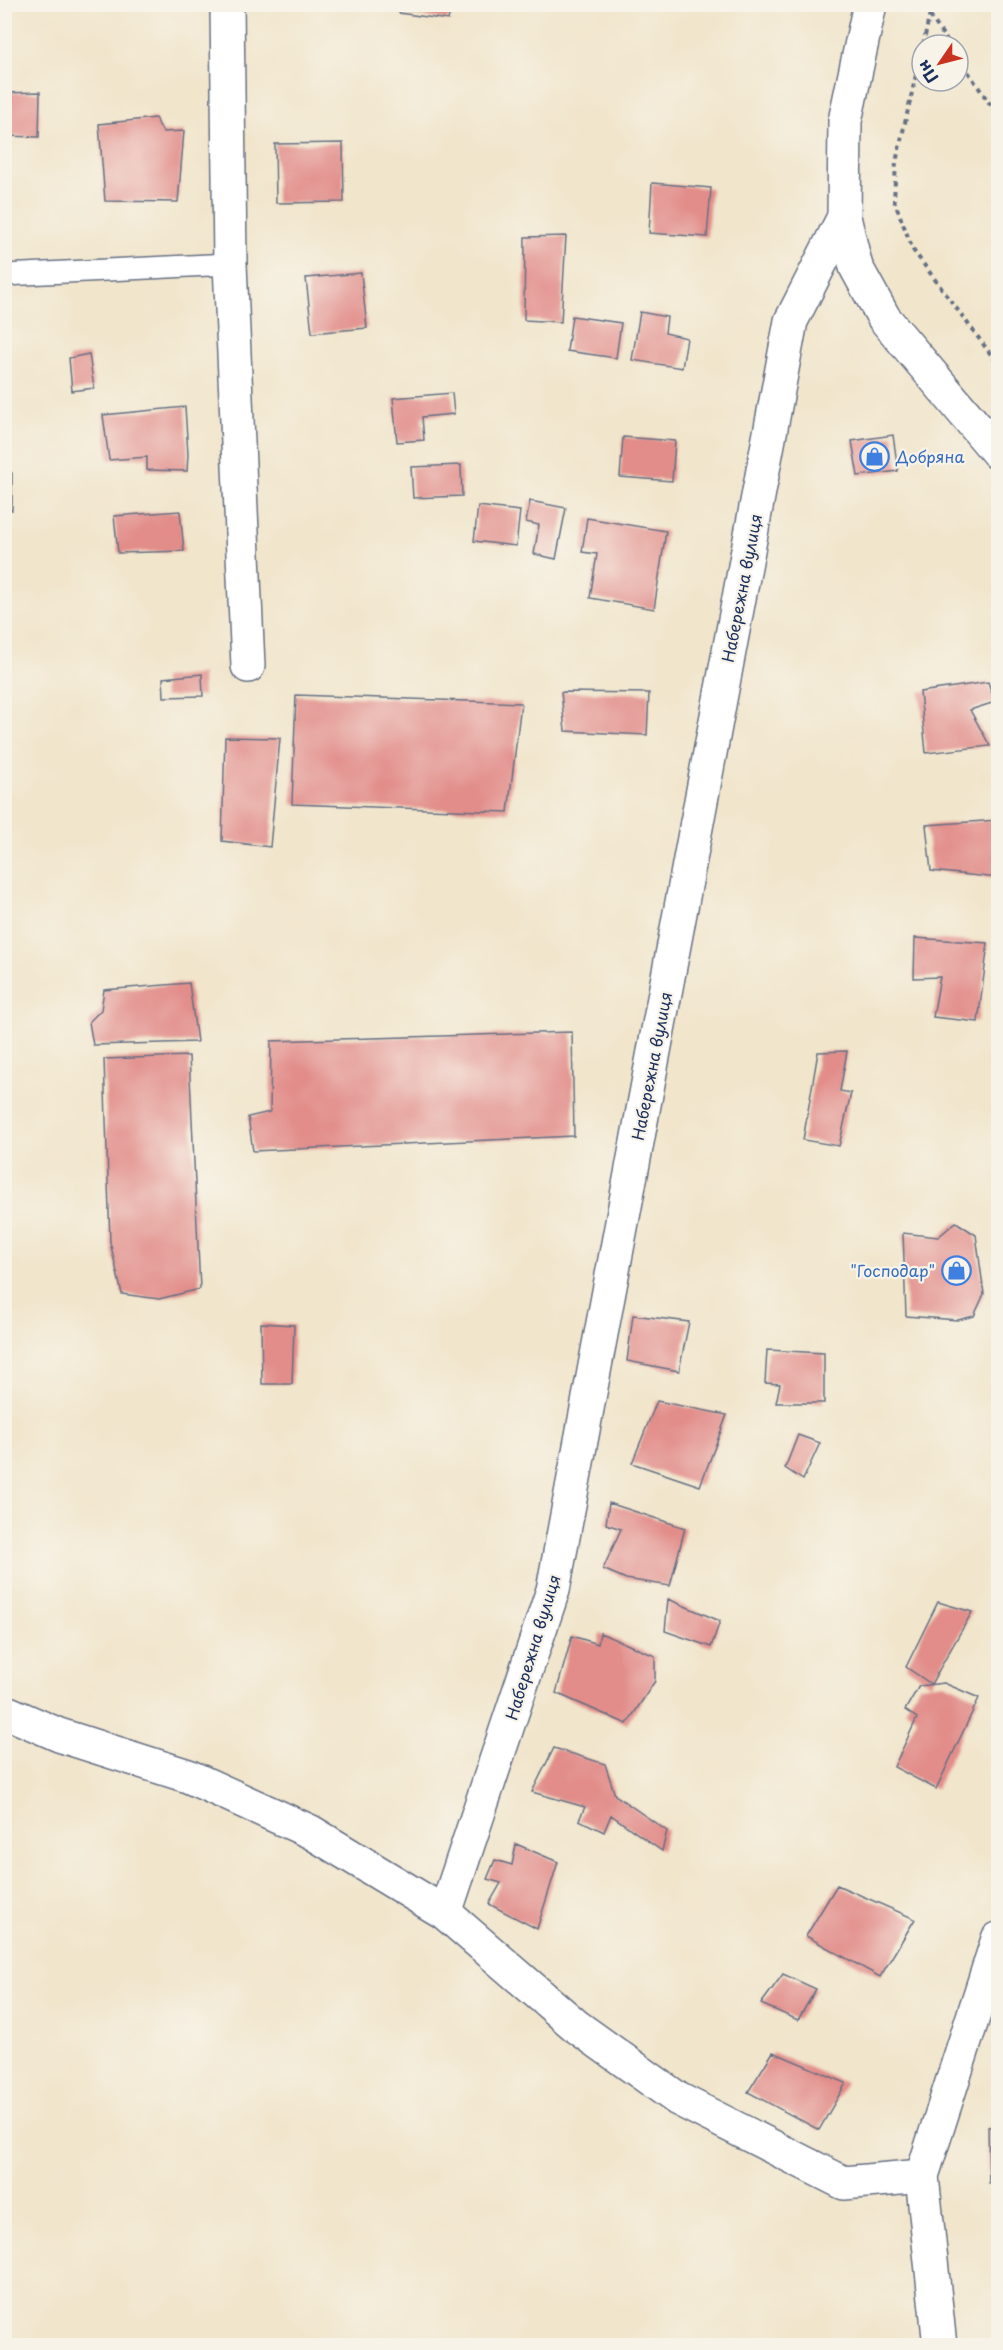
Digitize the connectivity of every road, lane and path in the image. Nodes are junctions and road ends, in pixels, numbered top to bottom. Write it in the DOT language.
graph roads {
  1 [pos="227,4"];
  2 [pos="870,4"];
  3 [pos="932,4"];
  4 [pos="930,16"];
  5 [pos="926,33"];
  6 [pos="942,33"];
  7 [pos="970,74"];
  8 [pos="912,93"];
  9 [pos="999,116"];
  10 [pos="844,217"];
  11 [pos="230,264"];
  12 [pos="4,275"];
  13 [pos="999,364"];
  14 [pos="999,453"];
  15 [pos="248,666"];
  16 [pos="4,1711"];
  17 [pos="445,1913"];
  18 [pos="999,1939"];
  19 [pos="922,2176"];
  20 [pos="940,2346"];
  1 -- 11 [label="street"];
  2 -- 10 [label="street"];
  3 -- 4 [label="path"];
  4 -- 5 [label="path"];
  4 -- 6 [label="path"];
  7 -- 9 [label="path"];
  8 -- 13 [label="path"];
  10 -- 14 [label="street"];
  10 -- 17 [label="street, Набережна вулиця"];
  11 -- 12 [label="lane"];
  11 -- 15 [label="street"];
  16 -- 17 [label="street"];
  17 -- 19 [label="street"];
  18 -- 19 [label="street"];
  19 -- 20 [label="street"];
}
